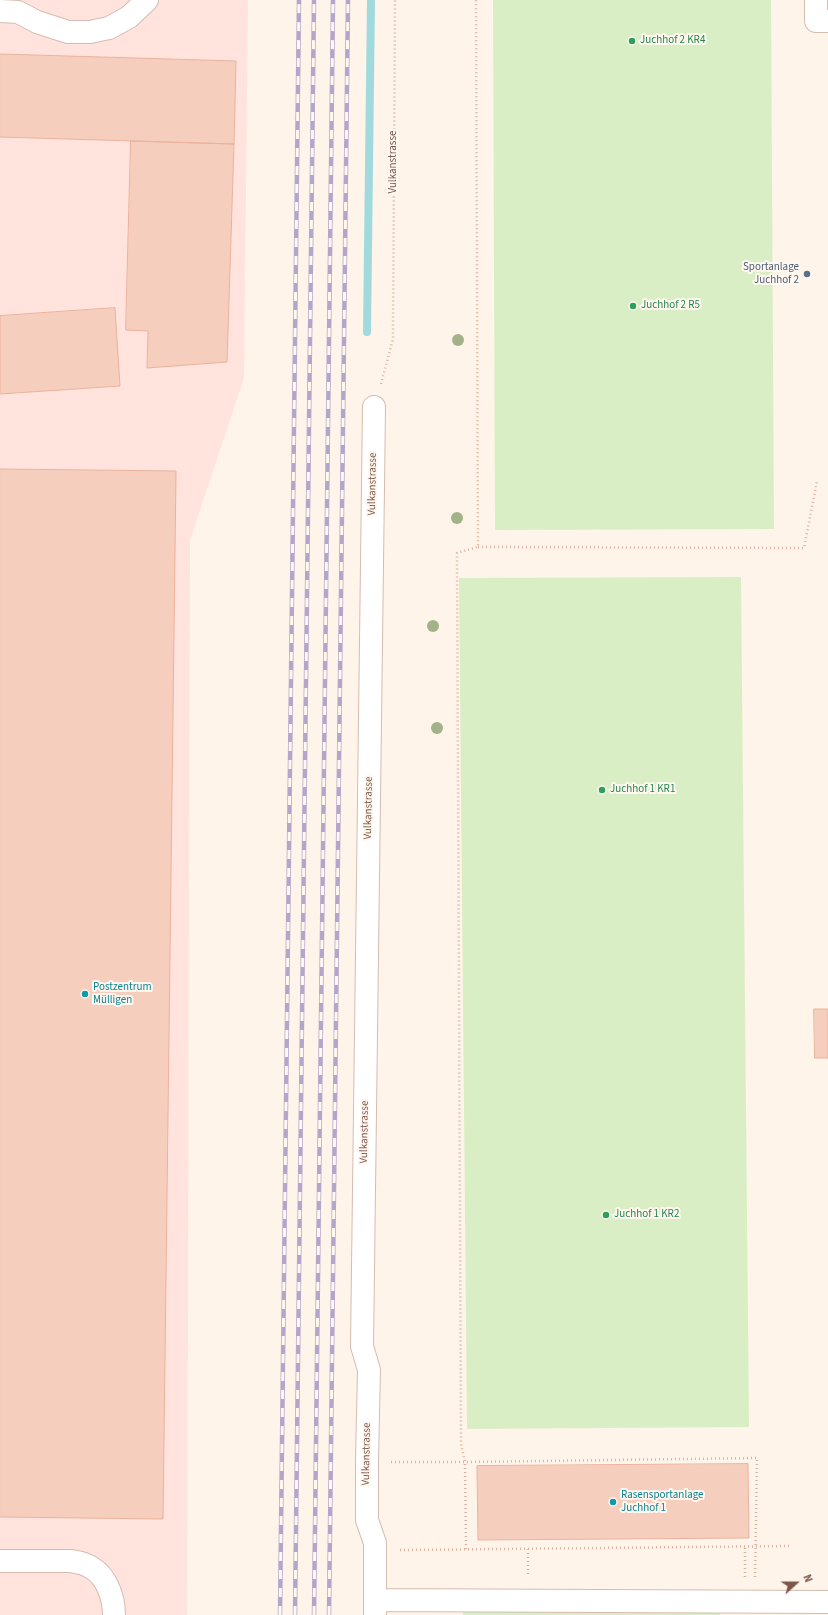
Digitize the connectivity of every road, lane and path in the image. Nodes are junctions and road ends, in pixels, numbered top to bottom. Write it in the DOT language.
graph roads {
  1 [pos="147,0"];
  2 [pos="395,0"];
  3 [pos="476,0"];
  4 [pos="816,0"];
  5 [pos="10,8"];
  6 [pos="828,21"];
  7 [pos="374,407"];
  8 [pos="817,481"];
  9 [pos="478,547"];
  10 [pos="367,1461"];
  11 [pos="465,1462"];
  12 [pos="745,1546"];
  13 [pos="754,1546"];
  14 [pos="790,1546"];
  15 [pos="466,1549"];
  16 [pos="376,1550"];
  17 [pos="0,1561"];
  18 [pos="750,1601"];
  19 [pos="828,1602"];
  20 [pos="375,1607"];
  21 [pos="114,1615"];
  1 -- 5 [label="street"];
  2 -- 7 [label="path, Vulkanstrasse"];
  3 -- 9 [label="path"];
  4 -- 6 [label="street"];
  7 -- 10 [label="street, Vulkanstrasse"];
  8 -- 9 [label="path"];
  9 -- 11 [label="path"];
  10 -- 11 [label="path"];
  10 -- 16 [label="street, Vulkanstrasse"];
  11 -- 13 [label="path"];
  11 -- 15 [label="path"];
  12 -- 13 [label="path"];
  12 -- 15 [label="path"];
  12 -- 18 [label="path"];
  13 -- 14 [label="path"];
  13 -- 18 [label="path"];
  15 -- 16 [label="path"];
  16 -- 20 [label="street, Vulkanstrasse"];
  17 -- 21 [label="street"];
  18 -- 19 [label="street"];
  18 -- 20 [label="street"];
}
